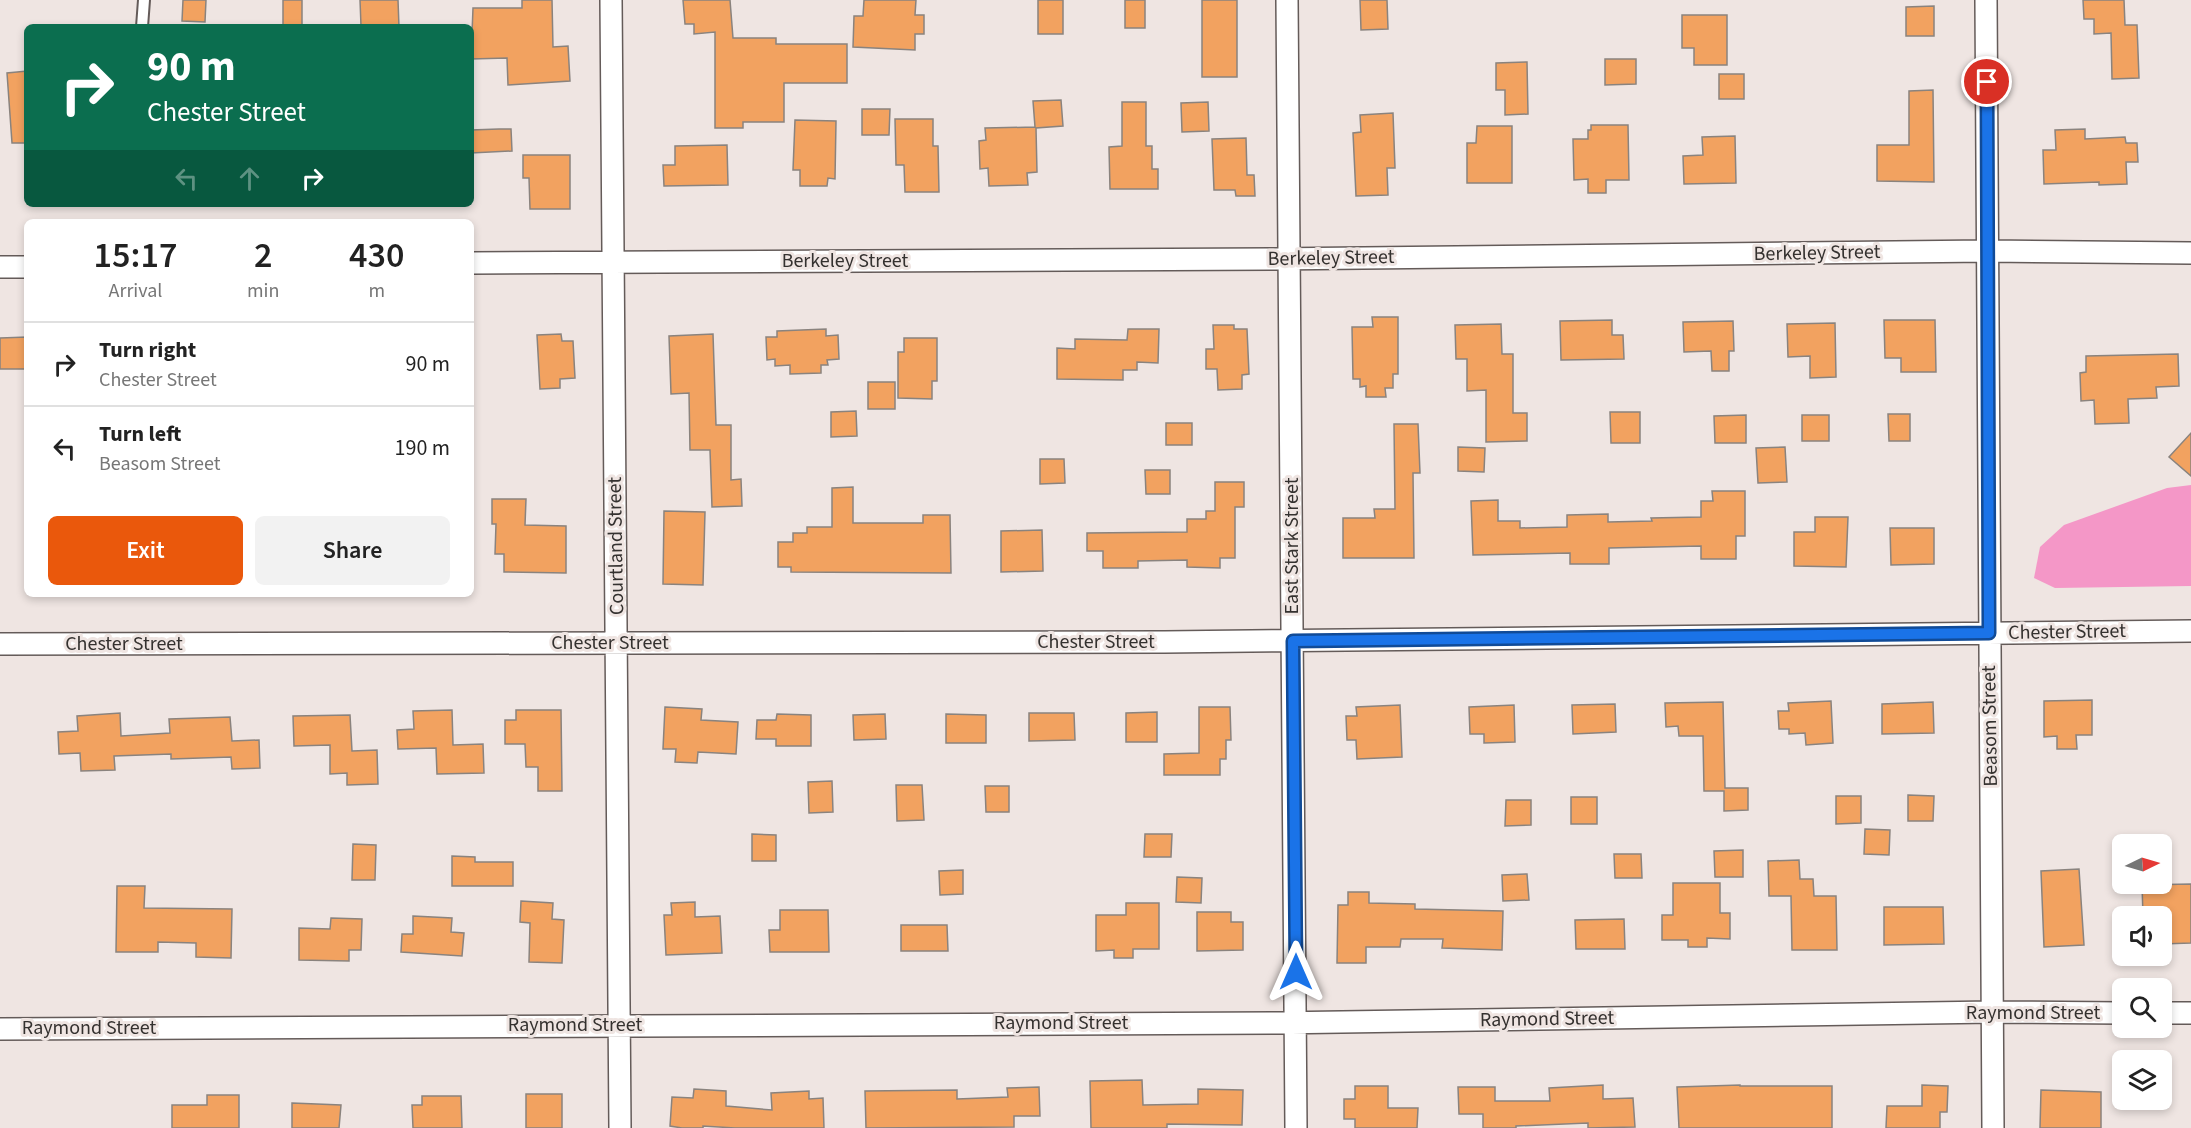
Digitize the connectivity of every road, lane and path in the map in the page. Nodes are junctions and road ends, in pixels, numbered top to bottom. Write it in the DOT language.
graph roads {
  1 [pos="144,0"];
  2 [pos="611,0"];
  3 [pos="1287,0"];
  4 [pos="1986,0"];
  5 [pos="142,24"];
  6 [pos="1987,251"];
  7 [pos="2191,253"];
  8 [pos="1290,258"];
  9 [pos="612,262"];
  10 [pos="474,263"];
  11 [pos="0,267"];
  12 [pos="24,267"];
  13 [pos="2191,631"];
  14 [pos="1989,633"];
  15 [pos="1293,641"];
  16 [pos="617,643"];
  17 [pos="0,644"];
  18 [pos="1992,1012"];
  19 [pos="2112,1013"];
  20 [pos="2172,1013"];
  21 [pos="2191,1013"];
  22 [pos="1296,1023"];
  23 [pos="620,1025"];
  24 [pos="0,1029"];
  25 [pos="620,1128"];
  26 [pos="1296,1128"];
  27 [pos="1993,1128"];
  1 -- 5 [label="lane"];
  2 -- 9 [label="street, Courtland Street"];
  3 -- 8 [label="street, East Stark Street"];
  4 -- 6 [label="street, Beasom Street"];
  6 -- 7 [label="street, Berkeley Street"];
  6 -- 8 [label="street, Berkeley Street"];
  6 -- 14 [label="street, Beasom Street"];
  8 -- 9 [label="street, Berkeley Street"];
  8 -- 15 [label="street, East Stark Street"];
  9 -- 10 [label="street, Berkeley Street"];
  9 -- 16 [label="street, Courtland Street"];
  11 -- 12 [label="street"];
  13 -- 14 [label="street, Chester Street"];
  14 -- 15 [label="street, Chester Street"];
  14 -- 18 [label="street, Beasom Street"];
  15 -- 16 [label="street, Chester Street"];
  15 -- 22 [label="street, East Stark Street"];
  16 -- 17 [label="street, Chester Street"];
  16 -- 23 [label="street, Courtland Street"];
  18 -- 19 [label="street, Raymond Street"];
  18 -- 22 [label="street, Raymond Street"];
  18 -- 27 [label="street, Beasom Street"];
  20 -- 21 [label="street"];
  22 -- 23 [label="street, Raymond Street"];
  22 -- 26 [label="street, East Stark Street"];
  23 -- 24 [label="street, Raymond Street"];
  23 -- 25 [label="street, Courtland Street"];
}
